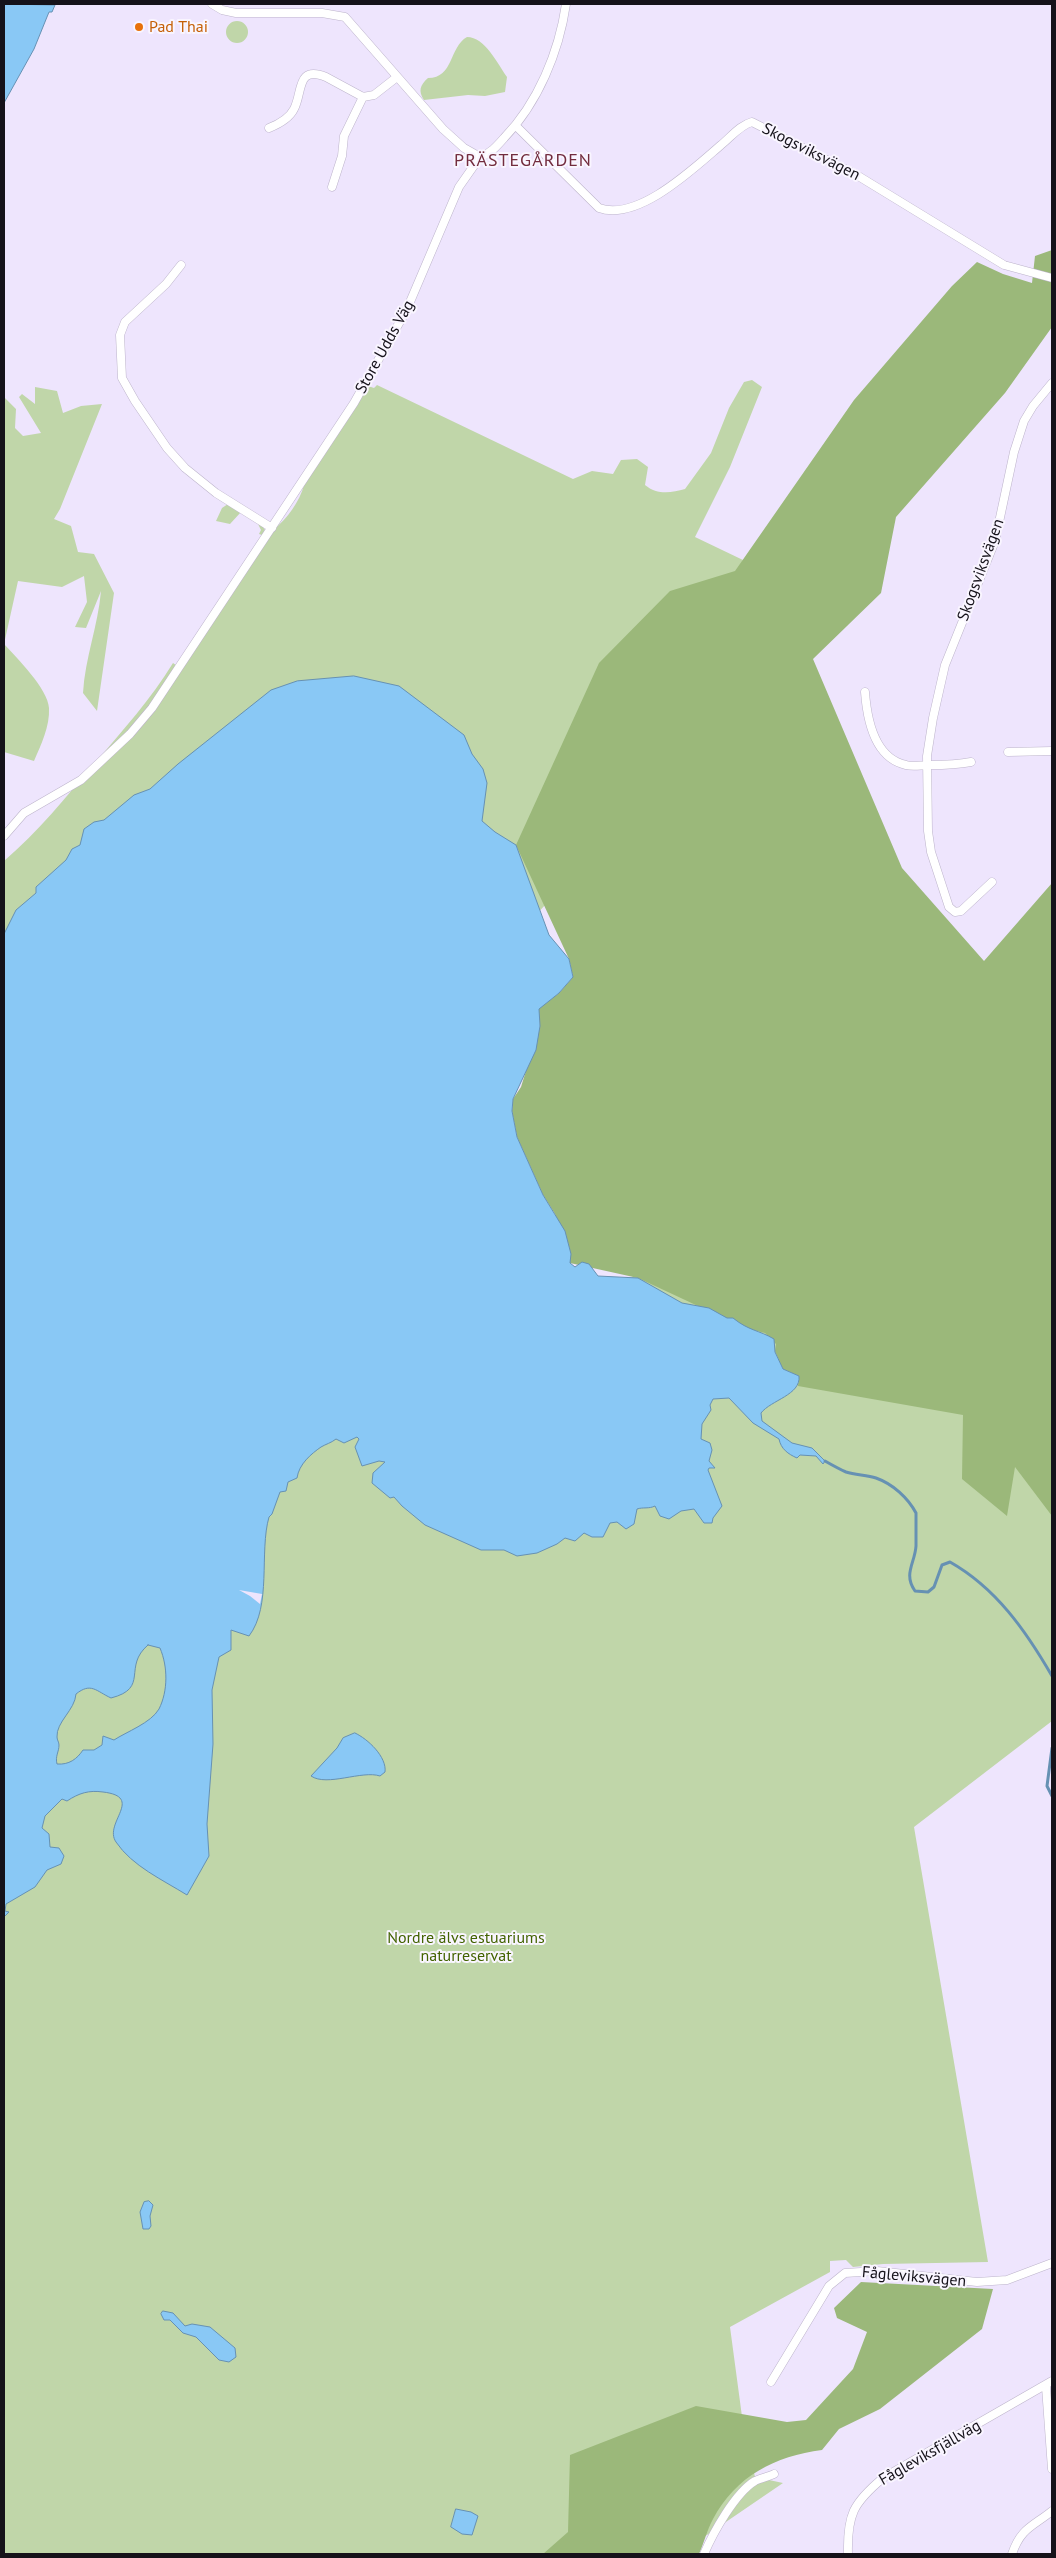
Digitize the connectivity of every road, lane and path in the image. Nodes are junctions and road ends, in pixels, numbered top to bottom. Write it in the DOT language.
graph roads {
  1 [pos="212,4"];
  2 [pos="566,4"];
  3 [pos="397,78"];
  4 [pos="363,98"];
  5 [pos="516,126"];
  6 [pos="269,128"];
  7 [pos="480,157"];
  8 [pos="332,187"];
  9 [pos="181,265"];
  10 [pos="1052,278"];
  11 [pos="1052,383"];
  12 [pos="272,528"];
  13 [pos="865,692"];
  14 [pos="1052,750"];
  15 [pos="1008,752"];
  16 [pos="971,762"];
  17 [pos="928,765"];
  18 [pos="4,836"];
  19 [pos="992,882"];
  20 [pos="1052,2264"];
  21 [pos="771,2382"];
  22 [pos="1049,2384"];
  23 [pos="1052,2469"];
  24 [pos="774,2474"];
  25 [pos="1052,2512"];
  26 [pos="704,2554"];
  27 [pos="848,2554"];
  28 [pos="1012,2554"];
  1 -- 3 [label="street"];
  2 -- 5 [label="street, Store Udds Väg"];
  3 -- 4 [label="street"];
  3 -- 7 [label="street"];
  4 -- 6 [label="street"];
  4 -- 8 [label="street"];
  5 -- 7 [label="street, Store Udds Väg"];
  5 -- 10 [label="street, Skogsviksvägen"];
  7 -- 12 [label="street, Store Udds Väg"];
  9 -- 12 [label="street"];
  11 -- 17 [label="street, Skogsviksvägen"];
  12 -- 18 [label="street, Store Udds Väg"];
  13 -- 17 [label="street"];
  14 -- 15 [label="street"];
  16 -- 17 [label="street"];
  17 -- 19 [label="street, Skogsviksvägen"];
  20 -- 21 [label="street, Fågleviksvägen"];
  22 -- 23 [label="street"];
  22 -- 27 [label="street, Fågleviksfjällväg"];
  24 -- 26 [label="street"];
  25 -- 28 [label="street"];
}
